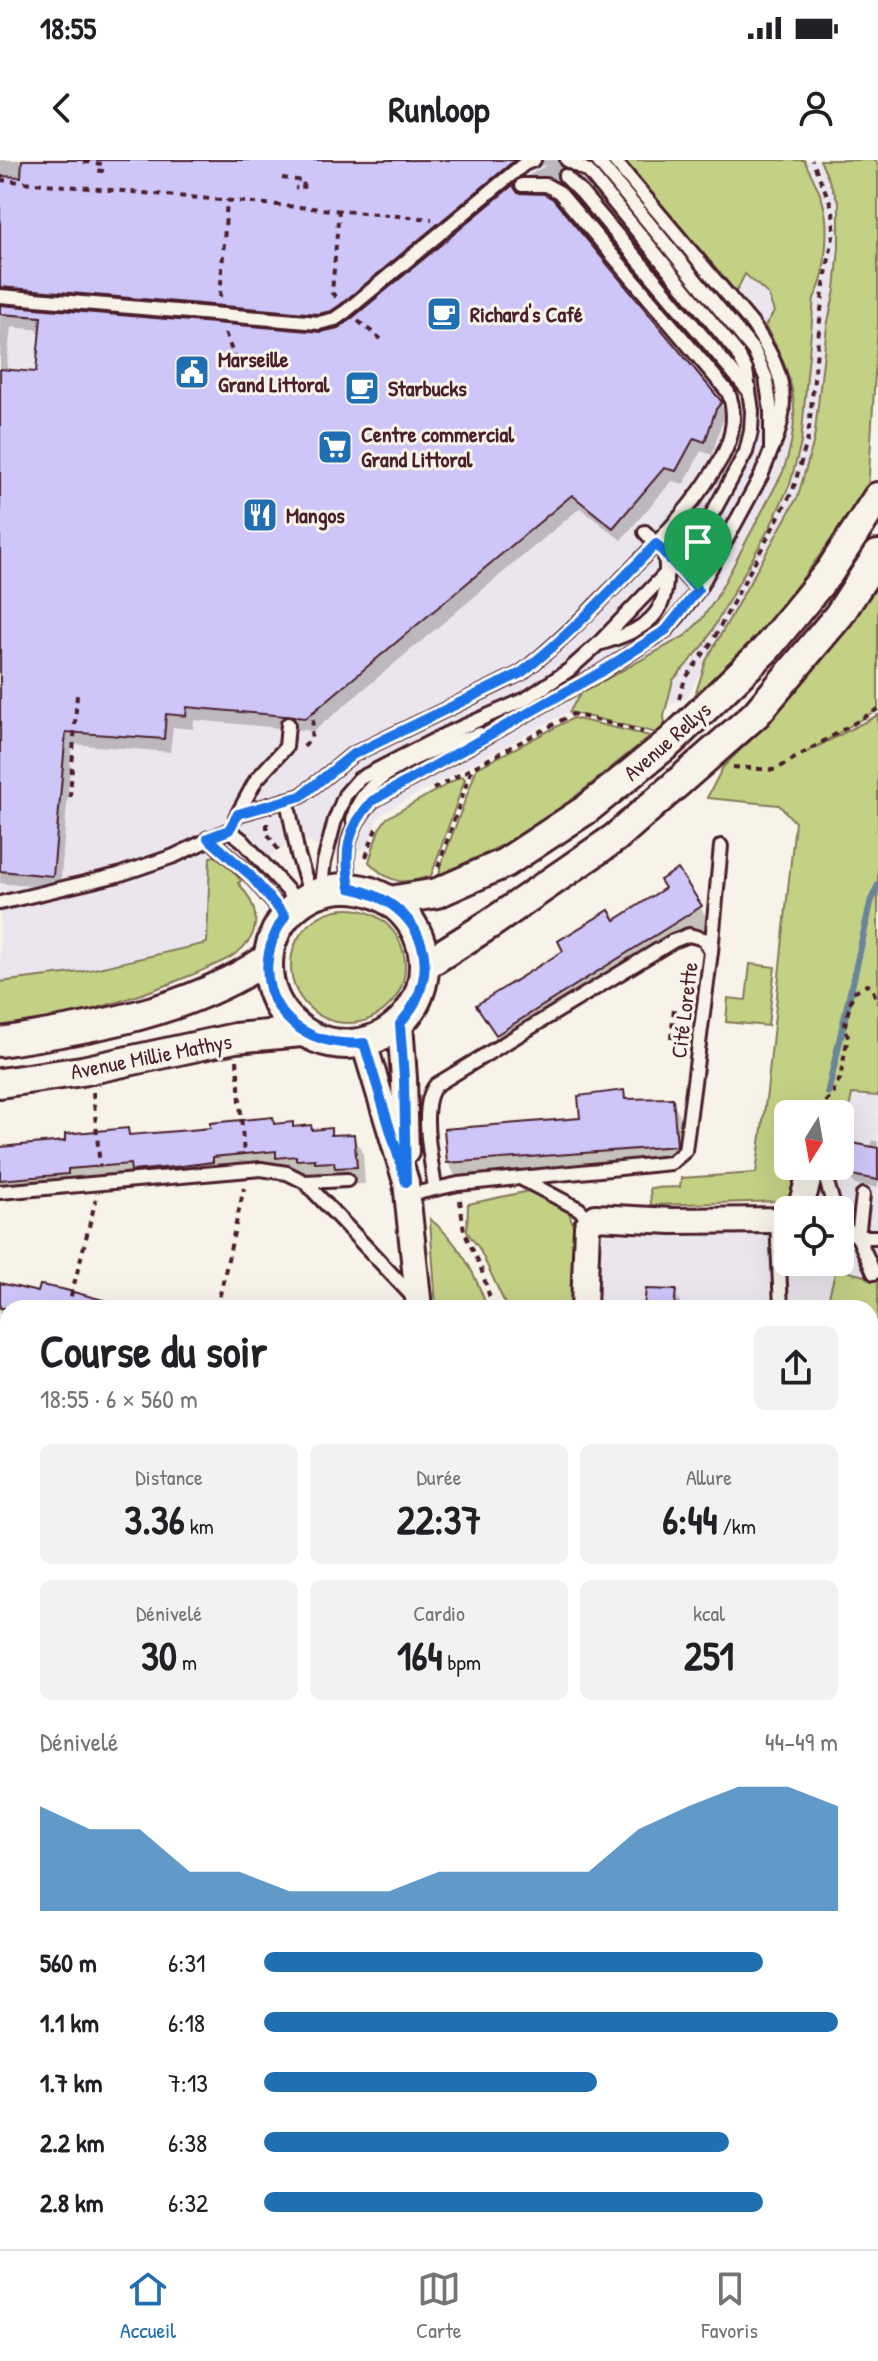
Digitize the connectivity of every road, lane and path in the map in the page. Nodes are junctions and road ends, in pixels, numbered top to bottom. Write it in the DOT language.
graph roads {
  1 [pos="534,160"];
  2 [pos="567,160"];
  3 [pos="597,160"];
  4 [pos="614,160"];
  5 [pos="84,162"];
  6 [pos="94,170"];
  7 [pos="565,176"];
  8 [pos="282,178"];
  9 [pos="0,180"];
  10 [pos="522,185"];
  11 [pos="295,188"];
  12 [pos="227,200"];
  13 [pos="339,209"];
  14 [pos="454,221"];
  15 [pos="0,296"];
  16 [pos="345,312"];
  17 [pos="218,315"];
  18 [pos="381,339"];
  19 [pos="236,361"];
  20 [pos="749,392"];
  21 [pos="771,451"];
  22 [pos="878,497"];
  23 [pos="645,532"];
  24 [pos="660,549"];
  25 [pos="878,555"];
  26 [pos="671,569"];
  27 [pos="698,590"];
  28 [pos="598,644"];
  29 [pos="77,695"];
  30 [pos="878,709"];
  31 [pos="288,724"];
  32 [pos="654,735"];
  33 [pos="723,767"];
  34 [pos="472,768"];
  35 [pos="422,795"];
  36 [pos="70,797"];
  37 [pos="287,800"];
  38 [pos="238,814"];
  39 [pos="379,821"];
  40 [pos="229,830"];
  41 [pos="208,838"];
  42 [pos="721,846"];
  43 [pos="366,857"];
  44 [pos="437,877"];
  45 [pos="350,888"];
  46 [pos="390,901"];
  47 [pos="1,902"];
  48 [pos="304,902"];
  49 [pos="711,952"];
  50 [pos="267,959"];
  51 [pos="425,965"];
  52 [pos="878,1003"];
  53 [pos="674,1008"];
  54 [pos="400,1024"];
  55 [pos="302,1032"];
  56 [pos="671,1039"];
  57 [pos="0,1042"];
  58 [pos="364,1043"];
  59 [pos="237,1054"];
  60 [pos="92,1082"];
  61 [pos="0,1083"];
  62 [pos="827,1100"];
  63 [pos="245,1170"];
  64 [pos="520,1178"];
  65 [pos="347,1180"];
  66 [pos="101,1182"];
  67 [pos="305,1182"];
  68 [pos="458,1184"];
  69 [pos="407,1188"];
  70 [pos="435,1189"];
  71 [pos="0,1192"];
  72 [pos="863,1195"];
  73 [pos="774,1216"];
  74 [pos="591,1221"];
  75 [pos="854,1234"];
  76 [pos="858,1237"];
  77 [pos="878,1237"];
  78 [pos="874,1273"];
  79 [pos="783,1276"];
  80 [pos="70,1300"];
  81 [pos="219,1300"];
  82 [pos="414,1300"];
  83 [pos="418,1300"];
  84 [pos="491,1300"];
  85 [pos="584,1300"];
  86 [pos="782,1300"];
  1 -- 14 [label="lane"];
  2 -- 20 [label="lane"];
  3 -- 21 [label="lane"];
  4 -- 21 [label="lane"];
  5 -- 6 [label="path"];
  7 -- 20 [label="lane"];
  8 -- 11 [label="path"];
  9 -- 12 [label="path"];
  10 -- 24 [label="lane"];
  12 -- 13 [label="path"];
  12 -- 17 [label="path"];
  13 -- 14 [label="path"];
  13 -- 16 [label="path"];
  14 -- 16 [label="lane"];
  15 -- 17 [label="lane"];
  16 -- 17 [label="lane"];
  16 -- 18 [label="path"];
  17 -- 19 [label="path"];
  20 -- 26 [label="lane"];
  21 -- 27 [label="lane"];
  22 -- 46 [label="street, Avenue Rellys"];
  23 -- 24 [label="lane"];
  24 -- 26 [label="lane"];
  24 -- 37 [label="lane"];
  25 -- 51 [label="street, Avenue Rellys"];
  26 -- 27 [label="lane"];
  26 -- 28 [label="lane"];
  26 -- 28 [label="lane"];
  27 -- 45 [label="lane"];
  28 -- 48 [label="lane"];
  29 -- 36 [label="path"];
  30 -- 33 [label="path"];
  31 -- 38 [label="lane"];
  32 -- 34 [label="path"];
  34 -- 35 [label="path"];
  34 -- 44 [label="path"];
  37 -- 38 [label="lane"];
  37 -- 48 [label="lane"];
  38 -- 40 [label="lane"];
  39 -- 43 [label="path"];
  40 -- 41 [label="lane"];
  40 -- 48 [label="lane"];
  41 -- 47 [label="lane"];
  41 -- 48 [label="lane"];
  42 -- 49 [label="lane"];
  45 -- 46 [label="street"];
  45 -- 48 [label="street"];
  46 -- 51 [label="street"];
  48 -- 50 [label="street"];
  49 -- 64 [label="lane, Cité Lorette"];
  49 -- 70 [label="lane, Cité Lorette"];
  50 -- 55 [label="street"];
  50 -- 57 [label="street, Avenue Millie Mathys"];
  51 -- 54 [label="street"];
  52 -- 62 [label="path"];
  53 -- 56 [label="path"];
  54 -- 58 [label="street"];
  54 -- 69 [label="street"];
  55 -- 58 [label="street"];
  55 -- 61 [label="street, Avenue Millie Mathys"];
  58 -- 69 [label="street"];
  59 -- 63 [label="path"];
  60 -- 66 [label="path"];
  63 -- 66 [label="lane"];
  63 -- 67 [label="lane"];
  63 -- 81 [label="path"];
  64 -- 68 [label="lane, Cité Lorette"];
  64 -- 74 [label="lane"];
  65 -- 67 [label="lane"];
  66 -- 71 [label="lane"];
  66 -- 80 [label="path"];
  67 -- 82 [label="lane"];
  68 -- 70 [label="lane, Cité Lorette"];
  68 -- 84 [label="path"];
  69 -- 70 [label="lane, Cité Lorette"];
  69 -- 83 [label="street"];
  72 -- 76 [label="lane"];
  73 -- 74 [label="street"];
  74 -- 85 [label="street"];
  75 -- 76 [label="lane"];
  76 -- 77 [label="lane"];
  76 -- 78 [label="lane"];
  79 -- 86 [label="lane"];
}
